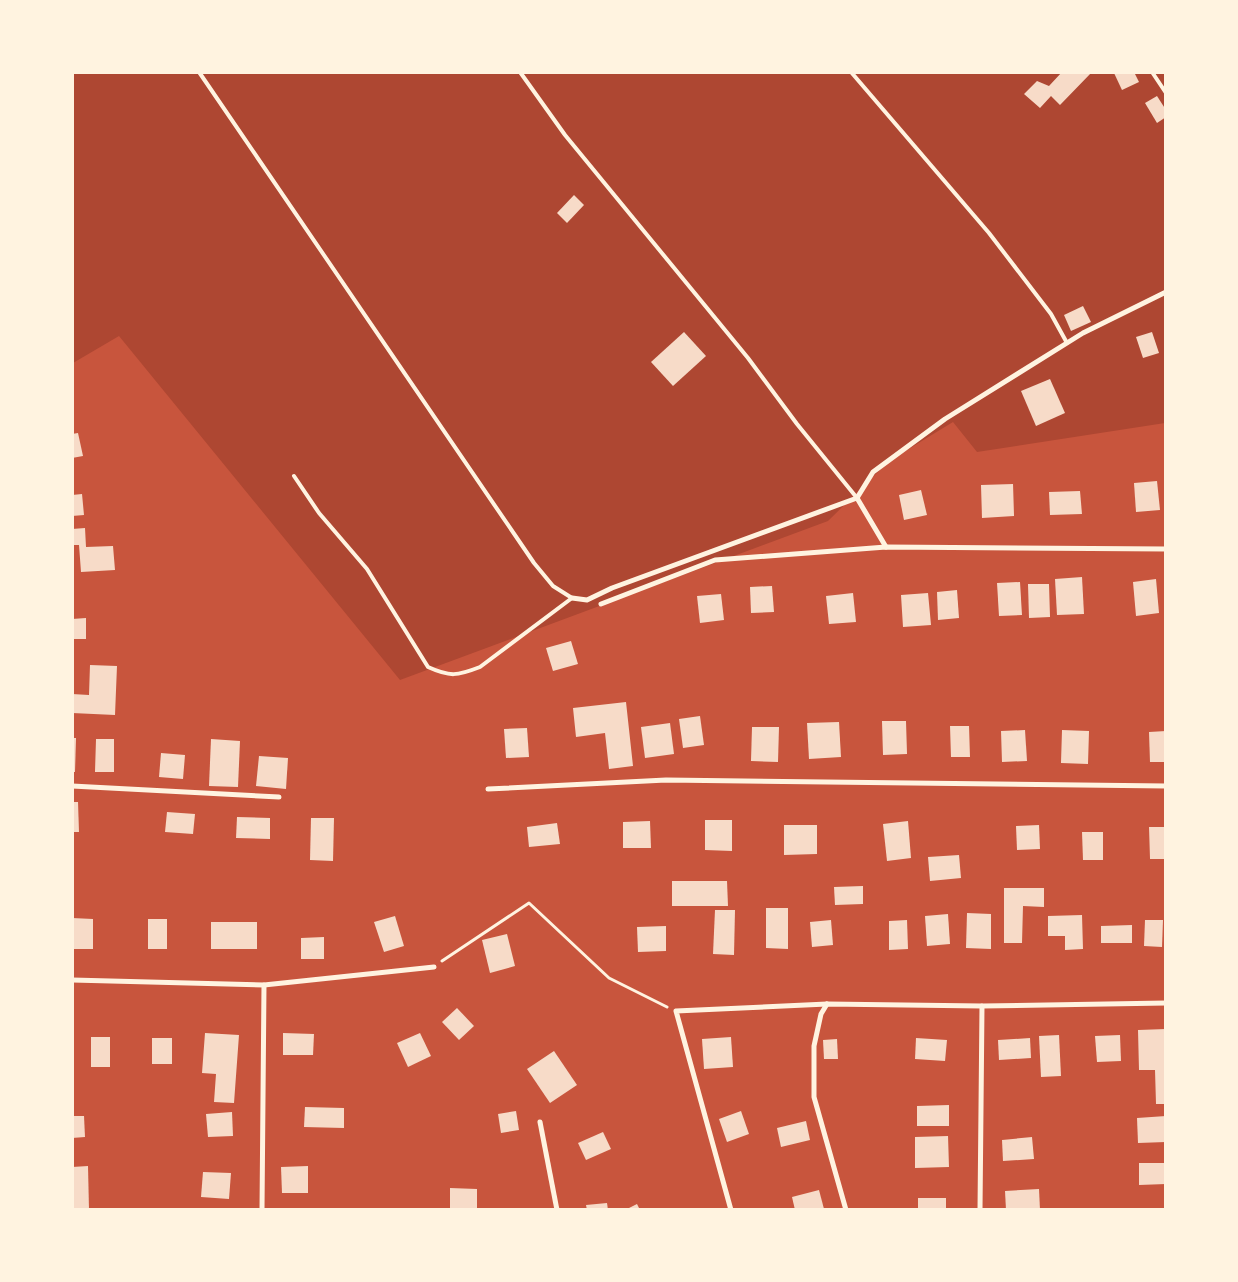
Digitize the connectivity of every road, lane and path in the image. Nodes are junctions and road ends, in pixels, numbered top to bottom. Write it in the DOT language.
graph roads {
  1 [pos="199,72"];
  2 [pos="520,72"];
  3 [pos="851,72"];
  4 [pos="1152,72"];
  5 [pos="1166,93"];
  6 [pos="1166,292"];
  7 [pos="1067,343"];
  8 [pos="294,476"];
  9 [pos="856,498"];
  10 [pos="886,547"];
  11 [pos="1166,549"];
  12 [pos="572,598"];
  13 [pos="601,604"];
  14 [pos="72,786"];
  15 [pos="1166,786"];
  16 [pos="488,789"];
  17 [pos="279,797"];
  18 [pos="434,967"];
  19 [pos="72,980"];
  20 [pos="264,985"];
  21 [pos="827,1004"];
  22 [pos="1166,1004"];
  23 [pos="982,1006"];
  24 [pos="676,1011"];
  25 [pos="540,1122"];
  26 [pos="262,1210"];
  27 [pos="557,1210"];
  28 [pos="731,1210"];
  29 [pos="846,1210"];
  30 [pos="980,1210"];
  1 -- 12 [label="lane"];
  2 -- 9 [label="lane"];
  3 -- 7 [label="lane"];
  4 -- 5 [label="lane"];
  6 -- 7 [label="street"];
  7 -- 9 [label="street"];
  8 -- 12 [label="lane"];
  9 -- 10 [label="street"];
  9 -- 12 [label="street"];
  10 -- 11 [label="street"];
  10 -- 13 [label="street"];
  14 -- 17 [label="street"];
  15 -- 16 [label="street"];
  18 -- 20 [label="street"];
  18 -- 24 [label="path"];
  19 -- 20 [label="street"];
  20 -- 26 [label="street"];
  21 -- 23 [label="street"];
  21 -- 24 [label="street"];
  21 -- 29 [label="street"];
  22 -- 23 [label="street"];
  23 -- 30 [label="street"];
  24 -- 28 [label="street"];
  25 -- 27 [label="street"];
}
